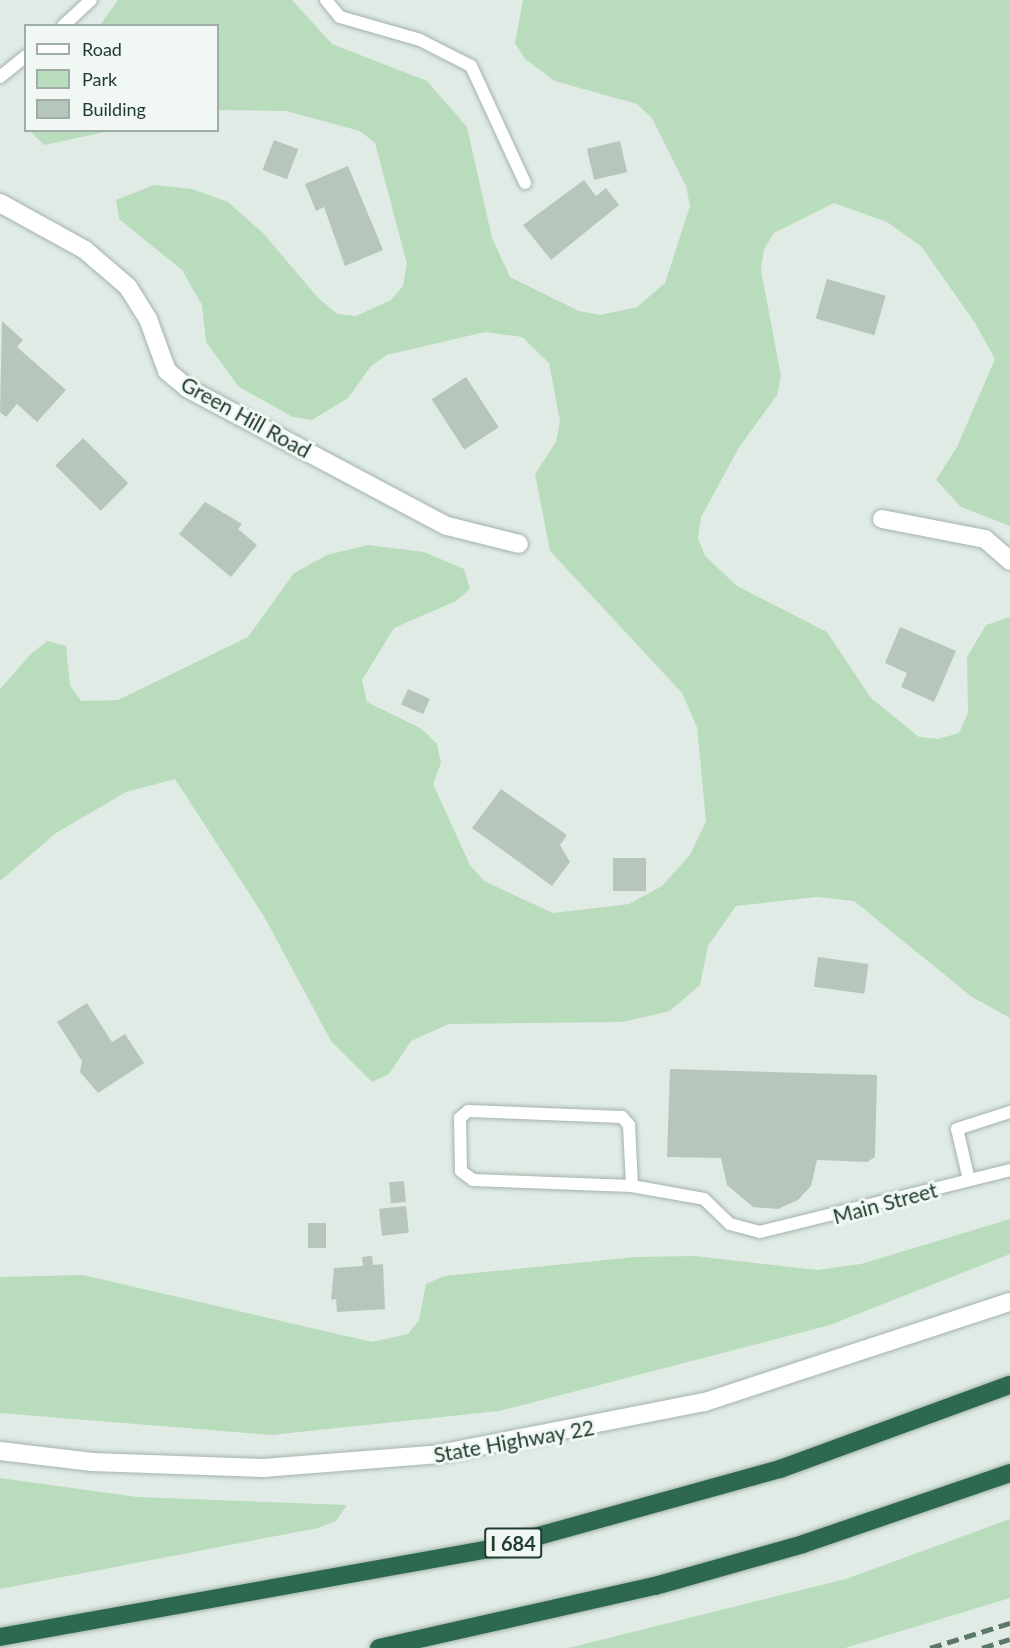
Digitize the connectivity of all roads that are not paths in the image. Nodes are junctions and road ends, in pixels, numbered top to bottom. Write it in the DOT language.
graph roads {
  1 [pos="91,0"];
  2 [pos="326,0"];
  3 [pos="65,24"];
  4 [pos="24,58"];
  5 [pos="0,77"];
  6 [pos="525,183"];
  7 [pos="0,202"];
  8 [pos="882,519"];
  9 [pos="519,544"];
  10 [pos="1010,561"];
  11 [pos="1010,1112"];
  12 [pos="1010,1170"];
  13 [pos="969,1180"];
  14 [pos="632,1186"];
  15 [pos="1010,1302"];
  16 [pos="1010,1385"];
  17 [pos="0,1451"];
  18 [pos="1010,1473"];
  19 [pos="0,1637"];
  20 [pos="379,1648"];
  1 -- 3 [label="lane"];
  2 -- 6 [label="lane"];
  4 -- 5 [label="lane"];
  7 -- 9 [label="main road, Green Hill Road"];
  8 -- 10 [label="main road"];
  11 -- 13 [label="lane"];
  12 -- 13 [label="lane, Main Street"];
  13 -- 14 [label="lane, Main Street"];
  14 -- 14 [label="lane"];
  15 -- 17 [label="main road, State Highway 22"];
  16 -- 19 [label="highway, I 684"];
  18 -- 20 [label="highway"];
}
